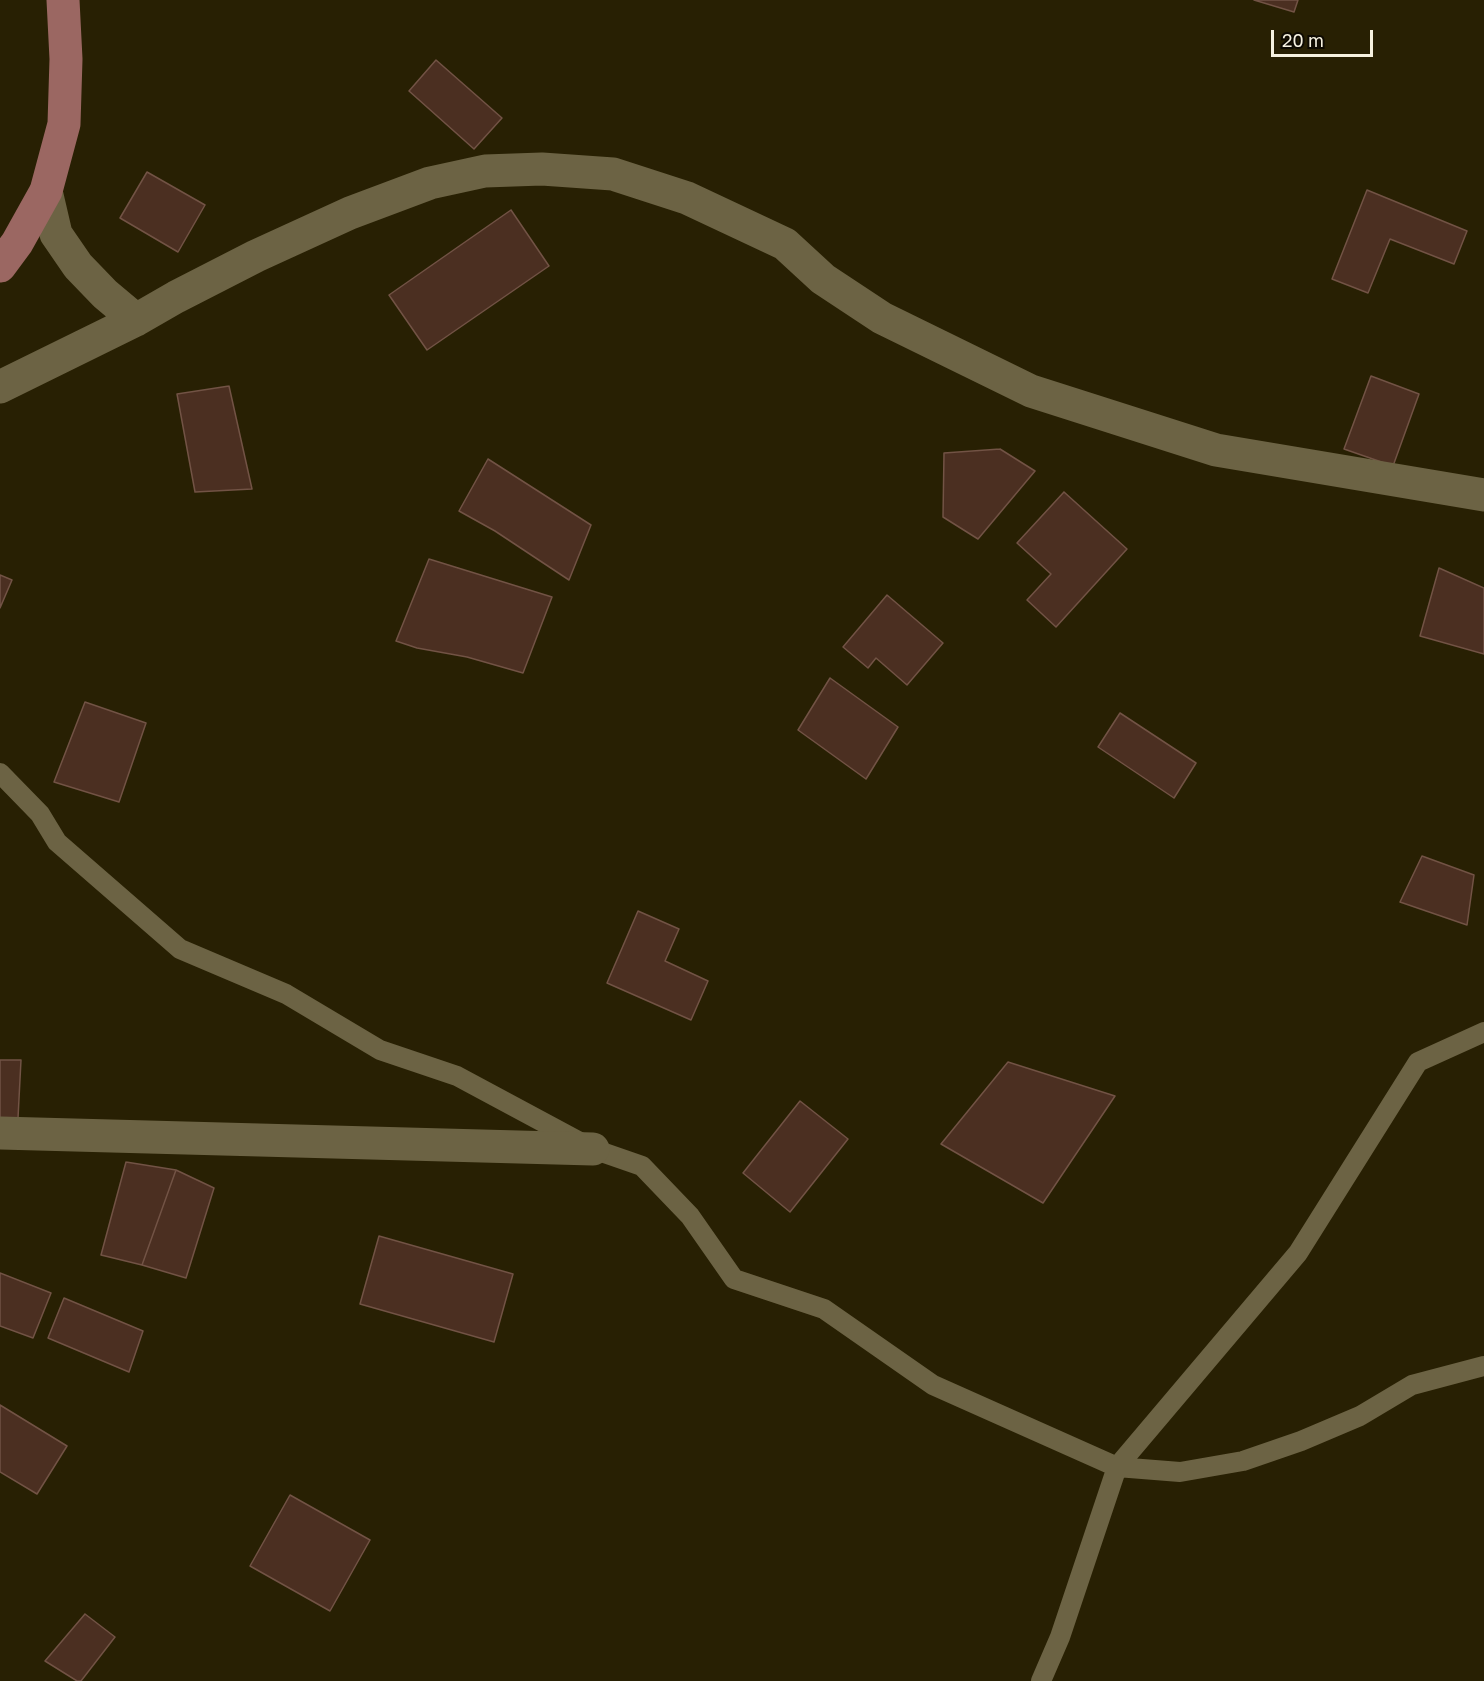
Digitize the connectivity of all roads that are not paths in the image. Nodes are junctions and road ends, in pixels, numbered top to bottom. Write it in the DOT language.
graph roads {
  1 [pos="63,0"];
  2 [pos="46,191"];
  3 [pos="0,266"];
  4 [pos="136,320"];
  5 [pos="0,387"];
  6 [pos="1484,495"];
  7 [pos="0,773"];
  8 [pos="1484,1032"];
  9 [pos="0,1133"];
  10 [pos="593,1149"];
  11 [pos="1484,1366"];
  12 [pos="1117,1467"];
  13 [pos="1041,1681"];
  1 -- 2 [label="main road"];
  2 -- 3 [label="main road"];
  2 -- 4 [label="street"];
  4 -- 5 [label="street"];
  4 -- 6 [label="street"];
  7 -- 10 [label="lane"];
  8 -- 12 [label="lane"];
  9 -- 10 [label="street"];
  10 -- 12 [label="lane"];
  11 -- 12 [label="lane"];
  12 -- 13 [label="lane"];
}
